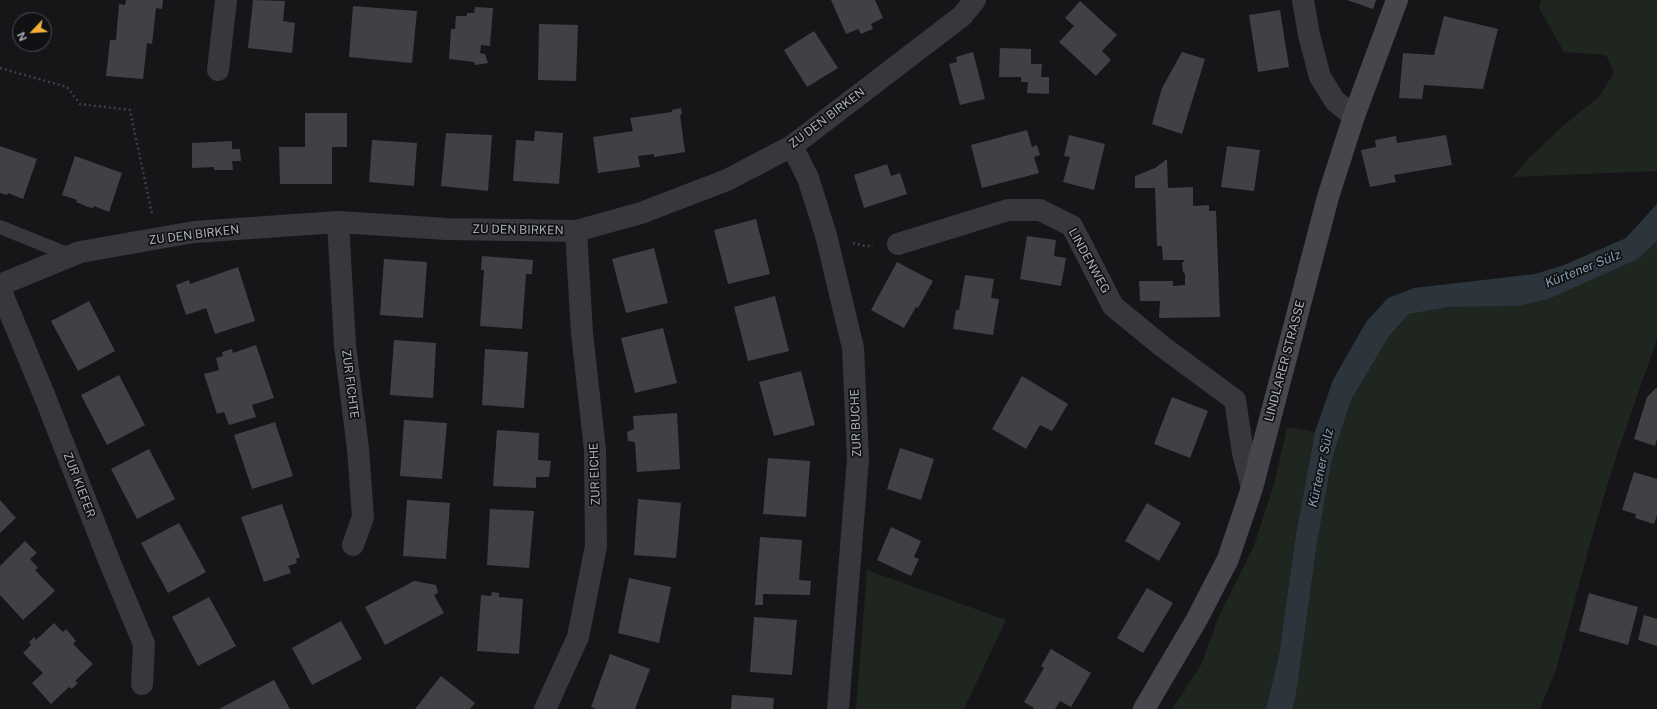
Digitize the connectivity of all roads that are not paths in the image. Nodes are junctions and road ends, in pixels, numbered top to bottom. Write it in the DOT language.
graph roads {
  1 [pos="226,0"];
  2 [pos="975,0"];
  3 [pos="1304,0"];
  4 [pos="1397,0"];
  5 [pos="218,70"];
  6 [pos="1354,116"];
  7 [pos="792,146"];
  8 [pos="338,222"];
  9 [pos="0,227"];
  10 [pos="576,231"];
  11 [pos="898,244"];
  12 [pos="72,256"];
  13 [pos="0,284"];
  14 [pos="0,289"];
  15 [pos="1252,488"];
  16 [pos="353,545"];
  17 [pos="142,684"];
  18 [pos="545,709"];
  19 [pos="838,709"];
  20 [pos="1144,709"];
  1 -- 5 [label="street"];
  2 -- 7 [label="street, ZU DEN BIRKEN"];
  3 -- 6 [label="street"];
  4 -- 6 [label="main road, LINDLARER STRASSE"];
  6 -- 15 [label="main road, LINDLARER STRASSE"];
  7 -- 10 [label="street, ZU DEN BIRKEN"];
  7 -- 19 [label="street, ZUR BUCHE"];
  8 -- 10 [label="street, ZU DEN BIRKEN"];
  8 -- 12 [label="street, ZU DEN BIRKEN"];
  8 -- 16 [label="street, ZUR FICHTE"];
  9 -- 12 [label="lane"];
  10 -- 18 [label="street, ZUR EICHE"];
  11 -- 15 [label="street, LINDENWEG"];
  12 -- 13 [label="street, ZU DEN BIRKEN"];
  14 -- 17 [label="street, ZUR KIEFER"];
  15 -- 20 [label="main road, LINDLARER STRASSE"];
}
